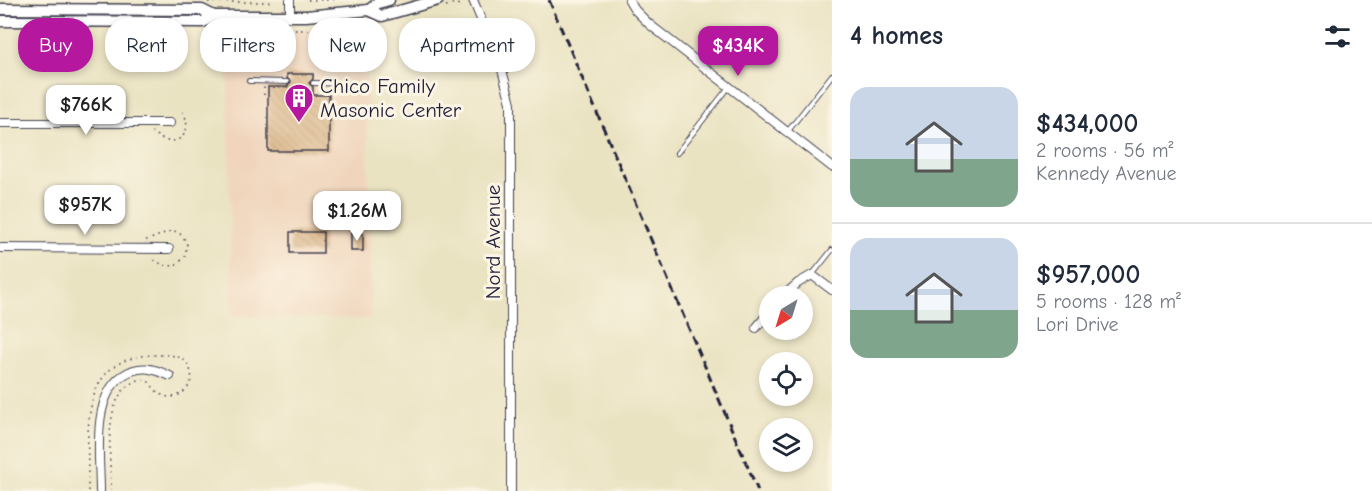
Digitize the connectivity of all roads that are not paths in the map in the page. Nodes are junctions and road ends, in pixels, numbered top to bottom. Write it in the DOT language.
graph roads {
  1 [pos="290,0"];
  2 [pos="389,0"];
  3 [pos="438,0"];
  4 [pos="473,0"];
  5 [pos="629,0"];
  6 [pos="0,9"];
  7 [pos="369,10"];
  8 [pos="214,16"];
  9 [pos="290,16"];
  10 [pos="0,21"];
  11 [pos="832,75"];
  12 [pos="249,81"];
  13 [pos="287,82"];
  14 [pos="313,83"];
  15 [pos="350,84"];
  16 [pos="729,87"];
  17 [pos="0,123"];
  18 [pos="170,123"];
  19 [pos="787,132"];
  20 [pos="677,153"];
  21 [pos="832,167"];
  22 [pos="0,248"];
  23 [pos="170,249"];
  24 [pos="832,250"];
  25 [pos="812,275"];
  26 [pos="795,286"];
  27 [pos="832,290"];
  28 [pos="759,324"];
  29 [pos="756,328"];
  30 [pos="170,376"];
  31 [pos="100,491"];
  32 [pos="511,491"];
  1 -- 9 [label="street"];
  2 -- 7 [label="main road"];
  3 -- 7 [label="main road"];
  4 -- 32 [label="street, Nord Avenue"];
  5 -- 16 [label="street"];
  6 -- 8 [label="main road"];
  7 -- 9 [label="main road"];
  8 -- 9 [label="main road"];
  8 -- 10 [label="main road"];
  11 -- 19 [label="lane"];
  12 -- 13 [label="lane"];
  14 -- 15 [label="lane"];
  16 -- 19 [label="street"];
  16 -- 20 [label="lane"];
  17 -- 18 [label="street"];
  19 -- 21 [label="street"];
  22 -- 23 [label="street"];
  24 -- 25 [label="lane"];
  25 -- 26 [label="street"];
  25 -- 27 [label="street"];
  28 -- 29 [label="street"];
  30 -- 31 [label="street"];
}
